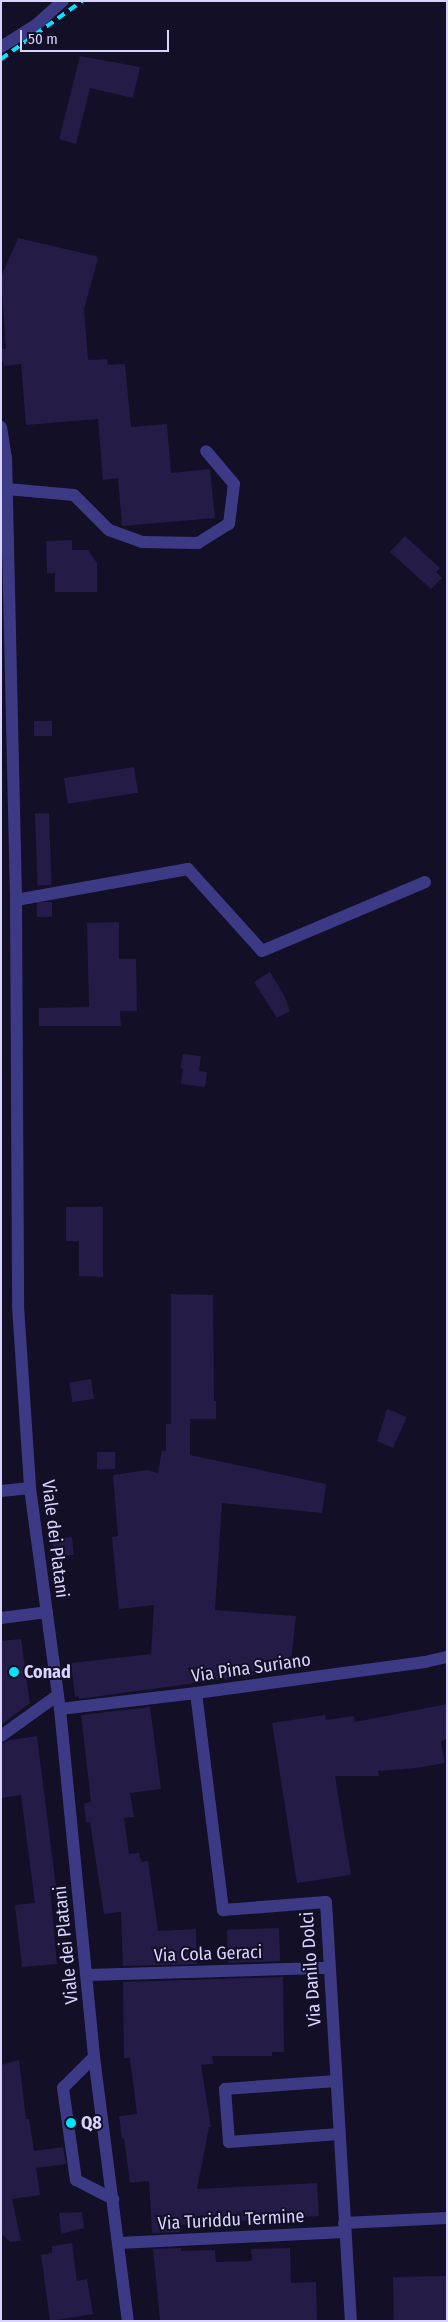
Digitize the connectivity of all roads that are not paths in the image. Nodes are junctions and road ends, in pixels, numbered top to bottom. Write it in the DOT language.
graph roads {
  1 [pos="63,1"];
  2 [pos="1,47"];
  3 [pos="1,427"];
  4 [pos="206,451"];
  5 [pos="7,489"];
  6 [pos="5,584"];
  7 [pos="425,882"];
  8 [pos="16,900"];
  9 [pos="30,1488"];
  10 [pos="1,1491"];
  11 [pos="47,1612"];
  12 [pos="1,1618"];
  13 [pos="447,1658"];
  14 [pos="196,1693"];
  15 [pos="58,1695"];
  16 [pos="60,1709"];
  17 [pos="1,1736"];
  18 [pos="329,1968"];
  19 [pos="88,1975"];
  20 [pos="94,2057"];
  21 [pos="336,2080"];
  22 [pos="339,2134"];
  23 [pos="113,2200"];
  24 [pos="447,2218"];
  25 [pos="344,2228"];
  26 [pos="119,2243"];
  27 [pos="128,2321"];
  28 [pos="351,2321"];
  1 -- 2 [label="street"];
  3 -- 5 [label="street, Viale dei Platani"];
  4 -- 5 [label="street"];
  5 -- 6 [label="street, Viale dei Platani"];
  6 -- 8 [label="street, Viale dei Platani"];
  7 -- 8 [label="street"];
  8 -- 9 [label="street, Viale dei Platani"];
  9 -- 10 [label="street"];
  9 -- 11 [label="street, Viale dei Platani"];
  11 -- 12 [label="street"];
  11 -- 15 [label="street, Viale dei Platani"];
  13 -- 14 [label="street, Via Pina Suriano"];
  14 -- 16 [label="street, Via Pina Suriano"];
  14 -- 18 [label="street, Via Danilo Dolci"];
  15 -- 16 [label="street, Viale dei Platani"];
  15 -- 17 [label="street"];
  16 -- 19 [label="street, Viale dei Platani"];
  18 -- 19 [label="street, Via Cola Geraci"];
  18 -- 21 [label="street, Via Danilo Dolci"];
  19 -- 20 [label="street, Viale dei Platani"];
  20 -- 23 [label="street, Viale dei Platani"];
  20 -- 23 [label="street"];
  21 -- 22 [label="street, Via Danilo Dolci"];
  21 -- 22 [label="street"];
  22 -- 25 [label="street, Via Danilo Dolci"];
  23 -- 26 [label="street, Viale dei Platani"];
  24 -- 25 [label="street, Via Turiddu Termine"];
  25 -- 26 [label="street, Via Turiddu Termine"];
  25 -- 28 [label="street, Via Danilo Dolci"];
  26 -- 27 [label="street, Viale dei Platani"];
}
